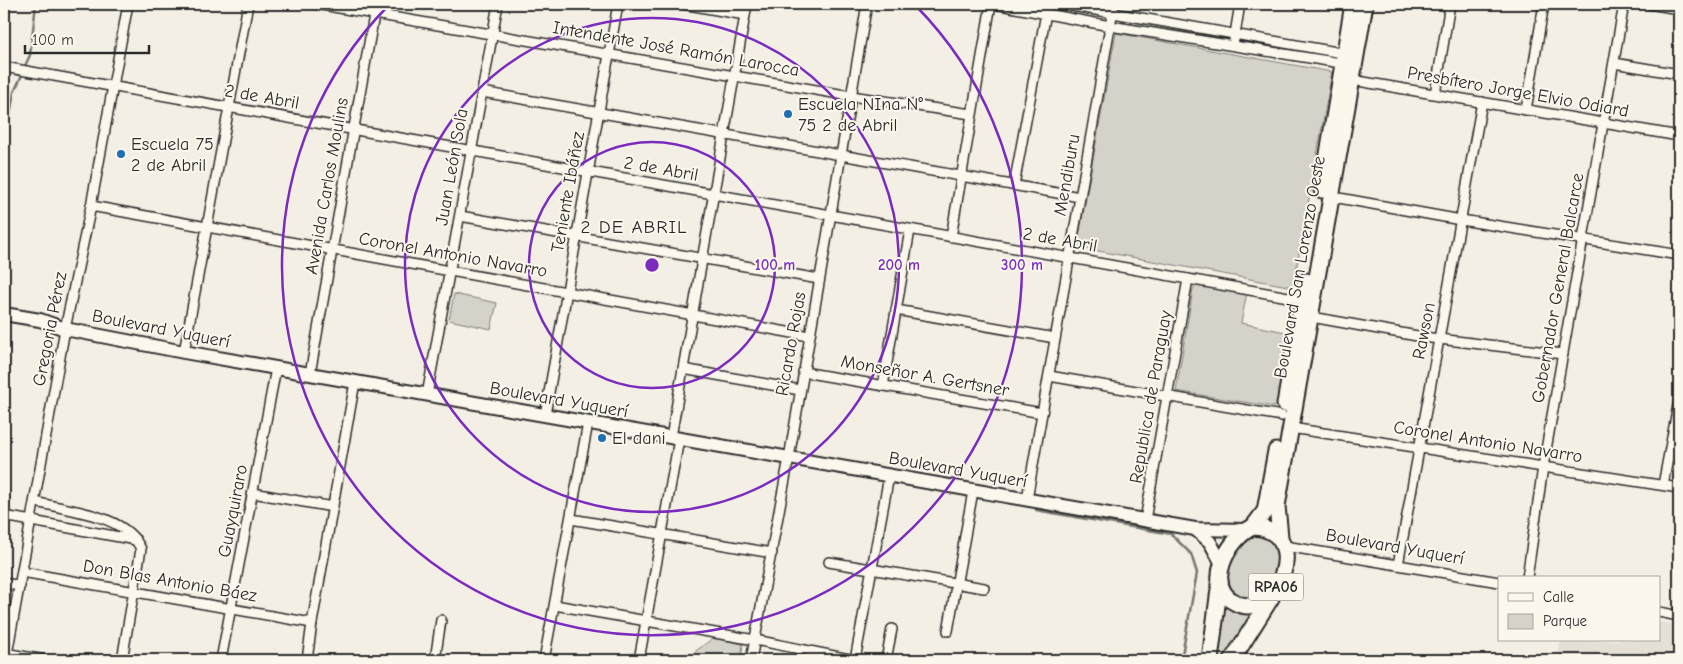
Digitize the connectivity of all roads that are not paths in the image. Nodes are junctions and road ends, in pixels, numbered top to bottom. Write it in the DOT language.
graph roads {
  1 [pos="128,4"];
  2 [pos="248,4"];
  3 [pos="316,4"];
  4 [pos="376,4"];
  5 [pos="498,4"];
  6 [pos="618,4"];
  7 [pos="684,4"];
  8 [pos="747,4"];
  9 [pos="867,4"];
  10 [pos="993,4"];
  11 [pos="1061,4"];
  12 [pos="1240,4"];
  13 [pos="1353,4"];
  14 [pos="1365,4"];
  15 [pos="1450,4"];
  16 [pos="1544,4"];
  17 [pos="1624,4"];
  18 [pos="1649,4"];
  19 [pos="1113,8"];
  20 [pos="1679,9"];
  21 [pos="374,14"];
  22 [pos="745,14"];
  23 [pos="1046,14"];
  24 [pos="1110,26"];
  25 [pos="1235,34"];
  26 [pos="492,35"];
  27 [pos="1233,45"];
  28 [pos="609,54"];
  29 [pos="1614,63"];
  30 [pos="1350,64"];
  31 [pos="4,67"];
  32 [pos="734,74"];
  33 [pos="1679,74"];
  34 [pos="114,86"];
  35 [pos="482,92"];
  36 [pos="1435,94"];
  37 [pos="851,96"];
  38 [pos="1482,102"];
  39 [pos="229,108"];
  40 [pos="1526,110"];
  41 [pos="599,112"];
  42 [pos="971,114"];
  43 [pos="1603,124"];
  44 [pos="354,130"];
  45 [pos="724,134"];
  46 [pos="1679,136"];
  47 [pos="472,151"];
  48 [pos="841,155"];
  49 [pos="588,172"];
  50 [pos="961,176"];
  51 [pos="1014,185"];
  52 [pos="714,194"];
  53 [pos="1326,195"];
  54 [pos="1080,197"];
  55 [pos="91,206"];
  56 [pos="460,216"];
  57 [pos="830,216"];
  58 [pos="1461,220"];
  59 [pos="207,227"];
  60 [pos="910,230"];
  61 [pos="577,236"];
  62 [pos="951,237"];
  63 [pos="1583,239"];
  64 [pos="332,250"];
  65 [pos="1679,255"];
  66 [pos="1070,258"];
  67 [pos="702,259"];
  68 [pos="450,271"];
  69 [pos="819,278"];
  70 [pos="1188,280"];
  71 [pos="567,292"];
  72 [pos="1306,308"];
  73 [pos="896,310"];
  74 [pos="4,314"];
  75 [pos="692,314"];
  76 [pos="4,322"];
  77 [pos="65,329"];
  78 [pos="809,336"];
  79 [pos="1055,338"];
  80 [pos="1440,339"];
  81 [pos="184,352"];
  82 [pos="1562,354"];
  83 [pos="276,368"];
  84 [pos="683,370"];
  85 [pos="803,372"];
  86 [pos="310,374"];
  87 [pos="1048,376"];
  88 [pos="355,382"];
  89 [pos="883,386"];
  90 [pos="800,390"];
  91 [pos="428,395"];
  92 [pos="1167,396"];
  93 [pos="1679,400"];
  94 [pos="1042,413"];
  95 [pos="545,415"];
  96 [pos="1287,422"];
  97 [pos="588,423"];
  98 [pos="675,438"];
  99 [pos="1419,447"];
  100 [pos="789,458"];
  101 [pos="1543,467"];
  102 [pos="889,476"];
  103 [pos="1663,486"];
  104 [pos="1679,488"];
  105 [pos="973,491"];
  106 [pos="253,493"];
  107 [pos="1027,500"];
  108 [pos="36,502"];
  109 [pos="333,508"];
  110 [pos="4,516"];
  111 [pos="571,519"];
  112 [pos="1145,520"];
  113 [pos="32,521"];
  114 [pos="1250,528"];
  115 [pos="1195,529"];
  116 [pos="662,534"];
  117 [pos="136,540"];
  118 [pos="1283,541"];
  119 [pos="772,553"];
  120 [pos="829,562"];
  121 [pos="1222,564"];
  122 [pos="1398,566"];
  123 [pos="872,569"];
  124 [pos="22,572"];
  125 [pos="1526,576"];
  126 [pos="1220,581"];
  127 [pos="1498,582"];
  128 [pos="4,583"];
  129 [pos="957,584"];
  130 [pos="20,586"];
  131 [pos="984,588"];
  132 [pos="134,592"];
  133 [pos="1273,594"];
  134 [pos="555,605"];
  135 [pos="231,608"];
  136 [pos="1660,612"];
  137 [pos="1679,616"];
  138 [pos="441,620"];
  139 [pos="646,621"];
  140 [pos="312,623"];
  141 [pos="892,629"];
  142 [pos="948,631"];
  143 [pos="755,640"];
  144 [pos="5,655"];
  145 [pos="835,658"];
  146 [pos="45,660"];
  147 [pos="122,660"];
  148 [pos="221,660"];
  149 [pos="307,660"];
  150 [pos="435,660"];
  151 [pos="544,660"];
  152 [pos="639,660"];
  153 [pos="751,660"];
  154 [pos="855,660"];
  155 [pos="886,660"];
  156 [pos="1210,660"];
  157 [pos="1232,660"];
  1 -- 34 [label="street, Gregoria Pérez"];
  2 -- 39 [label="street"];
  3 -- 21 [label="street, Intendente José Ramón Larocca"];
  4 -- 21 [label="street, Avenida Carlos Moulins"];
  5 -- 26 [label="street, Juan León Sola"];
  6 -- 28 [label="street, Teniente Ibáñez"];
  7 -- 22 [label="street"];
  8 -- 22 [label="street"];
  9 -- 37 [label="street, Ricardo Rojas"];
  10 -- 23 [label="street, Presbítero Jorge Elvio Odiard"];
  10 -- 42 [label="street"];
  11 -- 19 [label="street, Presbítero Jorge Elvio Odiard"];
  12 -- 25 [label="street"];
  13 -- 30 [label="main road, Boulevard San Lorenzo Oeste"];
  14 -- 30 [label="main road, Boulevard San Lorenzo Oeste"];
  15 -- 36 [label="street"];
  16 -- 40 [label="street"];
  17 -- 29 [label="street, Gobernador General Balcarce"];
  18 -- 20 [label="street"];
  19 -- 24 [label="street, Mendiburu"];
  19 -- 25 [label="street, Presbítero Jorge Elvio Odiard"];
  21 -- 26 [label="street, Intendente José Ramón Larocca"];
  21 -- 44 [label="street, Avenida Carlos Moulins"];
  22 -- 32 [label="street"];
  23 -- 24 [label="street, Presbítero Jorge Elvio Odiard"];
  23 -- 51 [label="street"];
  24 -- 27 [label="street, Presbítero Jorge Elvio Odiard"];
  24 -- 54 [label="street, Mendiburu"];
  25 -- 27 [label="street"];
  25 -- 30 [label="street, Presbítero Jorge Elvio Odiard"];
  26 -- 28 [label="street, Intendente José Ramón Larocca"];
  26 -- 35 [label="street, Juan León Sola"];
  27 -- 30 [label="street, Presbítero Jorge Elvio Odiard"];
  28 -- 32 [label="street, Intendente José Ramón Larocca"];
  28 -- 41 [label="street, Teniente Ibáñez"];
  29 -- 33 [label="street"];
  29 -- 43 [label="street, Gobernador General Balcarce"];
  30 -- 36 [label="street, Presbítero Jorge Elvio Odiard"];
  30 -- 53 [label="main road, Boulevard San Lorenzo Oeste"];
  31 -- 34 [label="street, 2 de Abril"];
  32 -- 37 [label="street, Intendente José Ramón Larocca"];
  32 -- 45 [label="street"];
  34 -- 39 [label="street, 2 de Abril"];
  34 -- 55 [label="street, Gregoria Pérez"];
  35 -- 41 [label="street"];
  35 -- 47 [label="street, Juan León Sola"];
  36 -- 38 [label="street, Presbítero Jorge Elvio Odiard"];
  37 -- 42 [label="street, Intendente José Ramón Larocca"];
  37 -- 48 [label="street, Ricardo Rojas"];
  38 -- 40 [label="street, Presbítero Jorge Elvio Odiard"];
  38 -- 58 [label="street, Rawson"];
  39 -- 44 [label="street, 2 de Abril"];
  39 -- 59 [label="street"];
  40 -- 43 [label="street, Presbítero Jorge Elvio Odiard"];
  41 -- 45 [label="street"];
  41 -- 49 [label="street, Teniente Ibáñez"];
  42 -- 50 [label="street"];
  43 -- 46 [label="street, Presbítero Jorge Elvio Odiard"];
  43 -- 63 [label="street, Gobernador General Balcarce"];
  44 -- 47 [label="street, 2 de Abril"];
  44 -- 64 [label="street, Avenida Carlos Moulins"];
  45 -- 48 [label="street"];
  45 -- 52 [label="street"];
  47 -- 49 [label="street, 2 de Abril"];
  47 -- 56 [label="street, Juan León Sola"];
  48 -- 50 [label="street"];
  48 -- 57 [label="street, Ricardo Rojas"];
  49 -- 52 [label="street, 2 de Abril"];
  49 -- 61 [label="street, Teniente Ibáñez"];
  50 -- 51 [label="street"];
  50 -- 62 [label="street"];
  51 -- 54 [label="street"];
  52 -- 57 [label="street, 2 de Abril"];
  52 -- 67 [label="street"];
  53 -- 58 [label="street"];
  53 -- 72 [label="main road, Boulevard San Lorenzo Oeste"];
  54 -- 66 [label="street, Mendiburu"];
  55 -- 59 [label="street, Coronel Antonio Navarro"];
  55 -- 77 [label="street, Gregoria Pérez"];
  56 -- 61 [label="street"];
  56 -- 68 [label="street, Juan León Sola"];
  57 -- 60 [label="street, 2 de Abril"];
  57 -- 69 [label="street, Ricardo Rojas"];
  58 -- 63 [label="street"];
  58 -- 80 [label="street, Rawson"];
  59 -- 64 [label="street, Coronel Antonio Navarro"];
  59 -- 81 [label="street"];
  60 -- 62 [label="street, 2 de Abril"];
  60 -- 73 [label="street"];
  61 -- 67 [label="street"];
  61 -- 71 [label="street, Teniente Ibáñez"];
  62 -- 66 [label="street, 2 de Abril"];
  63 -- 65 [label="street"];
  63 -- 82 [label="street, Gobernador General Balcarce"];
  64 -- 68 [label="street, Coronel Antonio Navarro"];
  64 -- 86 [label="street, Avenida Carlos Moulins"];
  66 -- 70 [label="street, 2 de Abril"];
  66 -- 79 [label="street, Mendiburu"];
  67 -- 69 [label="street"];
  67 -- 75 [label="street"];
  68 -- 71 [label="street, Coronel Antonio Navarro"];
  68 -- 91 [label="street, Juan León Sola"];
  69 -- 78 [label="street, Ricardo Rojas"];
  70 -- 72 [label="street, 2 de Abril"];
  70 -- 92 [label="street, Republica de Paraguay"];
  71 -- 75 [label="street, Coronel Antonio Navarro"];
  71 -- 95 [label="street, Teniente Ibáñez"];
  72 -- 80 [label="street, 2 de Abril"];
  72 -- 96 [label="main road, Boulevard San Lorenzo Oeste"];
  73 -- 79 [label="street"];
  73 -- 89 [label="street"];
  74 -- 77 [label="main road, Boulevard Yuquerí"];
  75 -- 78 [label="street, Coronel Antonio Navarro"];
  75 -- 84 [label="street"];
  76 -- 77 [label="main road, Boulevard Yuquerí"];
  77 -- 81 [label="main road, Boulevard Yuquerí"];
  77 -- 108 [label="street, Gregoria Pérez"];
  78 -- 85 [label="street, Ricardo Rojas"];
  79 -- 87 [label="street, Mendiburu"];
  80 -- 82 [label="street, 2 de Abril"];
  80 -- 99 [label="street, Rawson"];
  81 -- 83 [label="main road, Boulevard Yuquerí"];
  82 -- 101 [label="street, Gobernador General Balcarce"];
  83 -- 86 [label="main road, Boulevard Yuquerí"];
  83 -- 106 [label="street, Guayquiraro"];
  84 -- 90 [label="street"];
  84 -- 98 [label="street"];
  85 -- 89 [label="street, Monseñor A. Gertsner"];
  85 -- 90 [label="street, Ricardo Rojas"];
  86 -- 88 [label="main road, Boulevard Yuquerí"];
  87 -- 92 [label="street, Coronel Antonio Navarro"];
  87 -- 94 [label="street, Mendiburu"];
  88 -- 91 [label="main road, Boulevard Yuquerí"];
  88 -- 109 [label="street"];
  89 -- 94 [label="street, Monseñor A. Gertsner"];
  90 -- 100 [label="street, Ricardo Rojas"];
  91 -- 95 [label="main road, Boulevard Yuquerí"];
  92 -- 96 [label="street, Coronel Antonio Navarro"];
  92 -- 112 [label="street, Republica de Paraguay"];
  93 -- 103 [label="street"];
  94 -- 107 [label="street, Mendiburu"];
  95 -- 97 [label="main road, Boulevard Yuquerí"];
  96 -- 99 [label="street, Coronel Antonio Navarro"];
  96 -- 114 [label="main road, Boulevard San Lorenzo Oeste"];
  96 -- 118 [label="main road, Boulevard San Lorenzo Oeste"];
  97 -- 98 [label="main road, Boulevard Yuquerí"];
  97 -- 111 [label="street"];
  98 -- 100 [label="main road, Boulevard Yuquerí"];
  98 -- 116 [label="street"];
  99 -- 101 [label="street, Coronel Antonio Navarro"];
  99 -- 122 [label="street, Rawson"];
  100 -- 102 [label="main road, Boulevard Yuquerí"];
  100 -- 119 [label="street, Ricardo Rojas"];
  101 -- 103 [label="street, Coronel Antonio Navarro"];
  101 -- 125 [label="street, Gobernador General Balcarce"];
  102 -- 105 [label="main road, Boulevard Yuquerí"];
  102 -- 123 [label="street"];
  103 -- 104 [label="street, Coronel Antonio Navarro"];
  105 -- 107 [label="main road, Boulevard Yuquerí"];
  105 -- 129 [label="street"];
  106 -- 109 [label="street"];
  106 -- 135 [label="street, Guayquiraro"];
  107 -- 112 [label="main road, Boulevard Yuquerí"];
  108 -- 113 [label="street, Gregoria Pérez"];
  108 -- 117 [label="street"];
  109 -- 140 [label="street"];
  110 -- 113 [label="street"];
  111 -- 116 [label="street"];
  111 -- 134 [label="street"];
  112 -- 115 [label="main road, Boulevard Yuquerí"];
  113 -- 117 [label="street"];
  113 -- 124 [label="street, Gregoria Pérez"];
  114 -- 115 [label="main road, Boulevard Yuquerí"];
  114 -- 118 [label="main road"];
  114 -- 121 [label="main road"];
  115 -- 121 [label="main road"];
  116 -- 119 [label="street"];
  116 -- 139 [label="street"];
  117 -- 132 [label="street"];
  118 -- 122 [label="street, Boulevard Yuquerí"];
  118 -- 133 [label="main road, RPA06"];
  119 -- 143 [label="street, Ricardo Rojas"];
  120 -- 123 [label="street"];
  121 -- 126 [label="main road"];
  122 -- 127 [label="street, Boulevard Yuquerí"];
  123 -- 129 [label="street"];
  123 -- 154 [label="street"];
  124 -- 130 [label="street, Gregoria Pérez"];
  124 -- 132 [label="street, Don Blas Antonio Báez"];
  126 -- 133 [label="main road, RPA06"];
  126 -- 156 [label="main road"];
  128 -- 130 [label="street"];
  129 -- 131 [label="street"];
  129 -- 142 [label="street"];
  130 -- 144 [label="street, Gregoria Pérez"];
  132 -- 135 [label="street, Don Blas Antonio Báez"];
  132 -- 147 [label="street"];
  133 -- 157 [label="main road, RPA06"];
  134 -- 139 [label="street"];
  134 -- 151 [label="street"];
  135 -- 140 [label="street, Don Blas Antonio Báez"];
  135 -- 148 [label="street, Guayquiraro"];
  136 -- 137 [label="street"];
  138 -- 150 [label="street"];
  139 -- 143 [label="street"];
  139 -- 152 [label="street"];
  140 -- 149 [label="street"];
  141 -- 155 [label="street"];
  143 -- 145 [label="street"];
  143 -- 153 [label="street, Ricardo Rojas"];
  144 -- 146 [label="street"];
  145 -- 154 [label="street"];
}
